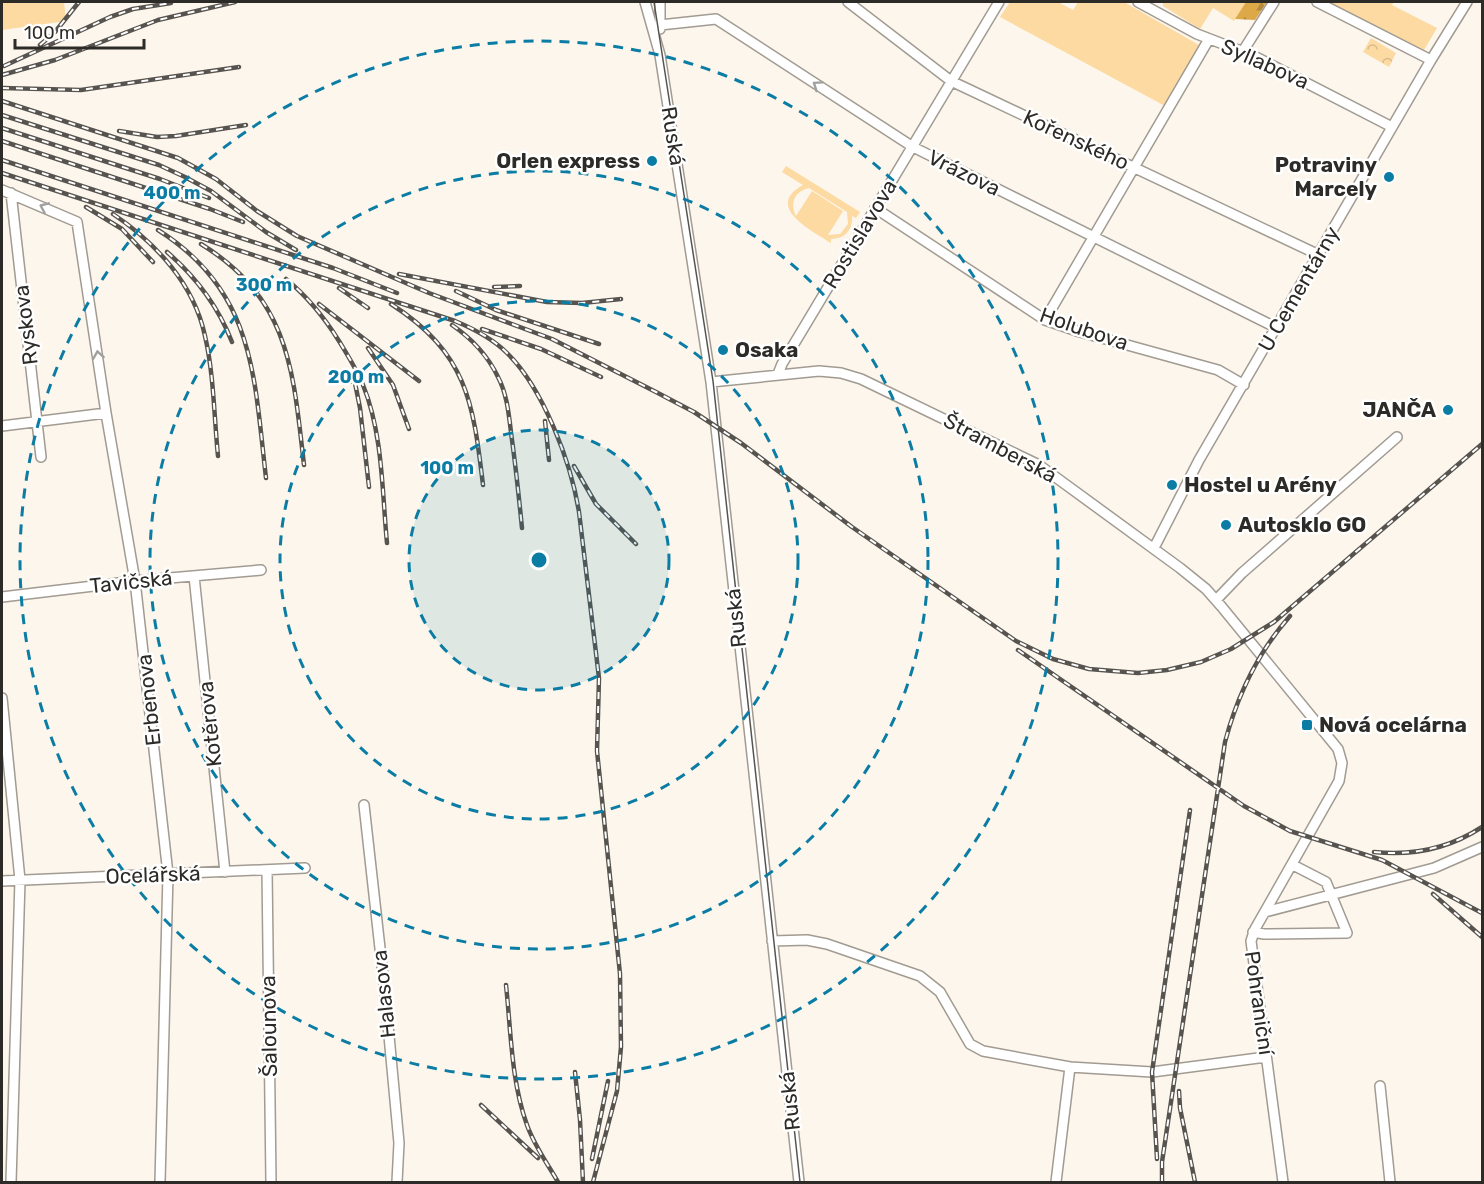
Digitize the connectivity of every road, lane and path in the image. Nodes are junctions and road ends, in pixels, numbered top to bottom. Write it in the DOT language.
graph roads {
  1 [pos="645,2"];
  2 [pos="660,2"];
  3 [pos="848,2"];
  4 [pos="999,2"];
  5 [pos="1138,2"];
  6 [pos="1274,2"];
  7 [pos="1317,2"];
  8 [pos="1467,2"];
  9 [pos="1156,6"];
  10 [pos="660,25"];
  11 [pos="1209,39"];
  12 [pos="1243,51"];
  13 [pos="660,55"];
  14 [pos="1431,60"];
  15 [pos="951,81"];
  16 [pos="1392,127"];
  17 [pos="913,147"];
  18 [pos="1134,168"];
  19 [pos="6,192"];
  20 [pos="875,208"];
  21 [pos="1094,236"];
  22 [pos="1318,255"];
  23 [pos="1045,320"];
  24 [pos="1277,328"];
  25 [pos="778,374"];
  26 [pos="711,382"];
  27 [pos="1244,385"];
  28 [pos="106,413"];
  29 [pos="38,421"];
  30 [pos="2,426"];
  31 [pos="1396,437"];
  32 [pos="41,457"];
  33 [pos="1154,548"];
  34 [pos="261,570"];
  35 [pos="194,576"];
  36 [pos="135,581"];
  37 [pos="2,597"];
  38 [pos="1216,600"];
  39 [pos="2,698"];
  40 [pos="364,805"];
  41 [pos="1308,837"];
  42 [pos="1482,847"];
  43 [pos="1293,866"];
  44 [pos="305,867"];
  45 [pos="267,870"];
  46 [pos="225,872"];
  47 [pos="168,874"];
  48 [pos="20,880"];
  49 [pos="2,881"];
  50 [pos="1332,894"];
  51 [pos="1265,912"];
  52 [pos="1253,932"];
  53 [pos="772,941"];
  54 [pos="1266,1057"];
  55 [pos="1070,1066"];
  56 [pos="1380,1086"];
  57 [pos="11,1182"];
  58 [pos="160,1182"];
  59 [pos="271,1182"];
  60 [pos="397,1182"];
  61 [pos="799,1182"];
  62 [pos="1056,1182"];
  63 [pos="1283,1182"];
  64 [pos="1390,1182"];
  1 -- 13 [label="street, Ruská"];
  2 -- 10 [label="street, Ruská"];
  3 -- 15 [label="street, Kořenského"];
  4 -- 15 [label="street, Rostislavova"];
  5 -- 9 [label="street, Syllabova"];
  6 -- 12 [label="street"];
  7 -- 14 [label="street"];
  8 -- 14 [label="street, U Cementárny"];
  9 -- 11 [label="street, Syllabova"];
  10 -- 13 [label="street, Ruská"];
  17 -- 10 [label="street, Vrázova, one-way"];
  11 -- 12 [label="street, Syllabova"];
  11 -- 18 [label="street"];
  12 -- 16 [label="street, Syllabova"];
  13 -- 26 [label="street, Ruská"];
  14 -- 16 [label="street, U Cementárny"];
  15 -- 17 [label="street, Rostislavova"];
  15 -- 18 [label="street, Kořenského"];
  16 -- 22 [label="street, U Cementárny"];
  17 -- 20 [label="street, Rostislavova"];
  17 -- 21 [label="street, Vrázova"];
  18 -- 21 [label="street"];
  18 -- 22 [label="street, Kořenského"];
  28 -- 19 [label="street, Erbenova, one-way"];
  19 -- 29 [label="street, Ryskova"];
  20 -- 23 [label="street, Holubova"];
  20 -- 25 [label="street, Rostislavova"];
  21 -- 23 [label="street"];
  21 -- 24 [label="street, Vrázova"];
  22 -- 24 [label="street, U Cementárny"];
  23 -- 27 [label="street, Holubova"];
  24 -- 27 [label="street, U Cementárny"];
  25 -- 26 [label="street, Štramberská"];
  25 -- 33 [label="street, Štramberská"];
  26 -- 53 [label="street, Ruská"];
  27 -- 33 [label="street, U Cementárny"];
  28 -- 29 [label="street"];
  28 -- 36 [label="street, Erbenova"];
  29 -- 30 [label="street"];
  29 -- 32 [label="street, Ryskova"];
  31 -- 38 [label="street"];
  33 -- 38 [label="street, Štramberská"];
  34 -- 35 [label="street, Tavičská"];
  35 -- 36 [label="street, Tavičská"];
  35 -- 46 [label="street, Kotěrova"];
  36 -- 37 [label="street, Tavičská"];
  36 -- 47 [label="street, Erbenova"];
  38 -- 41 [label="street, Štramberská"];
  39 -- 48 [label="street"];
  40 -- 60 [label="street, Halasova"];
  41 -- 43 [label="street, Pohraniční"];
  42 -- 50 [label="street"];
  43 -- 50 [label="street"];
  43 -- 51 [label="street, Pohraniční"];
  44 -- 45 [label="street, Ocelářská"];
  45 -- 46 [label="street, Ocelářská"];
  45 -- 59 [label="street, Šalounova"];
  46 -- 47 [label="street, Ocelářská"];
  47 -- 48 [label="street, Ocelářská"];
  47 -- 58 [label="street, Erbenova"];
  48 -- 49 [label="street, Ocelářská"];
  48 -- 57 [label="street"];
  50 -- 51 [label="street"];
  50 -- 52 [label="street"];
  51 -- 52 [label="street, Pohraniční"];
  52 -- 54 [label="street, Pohraniční"];
  53 -- 55 [label="street"];
  53 -- 61 [label="street, Ruská"];
  54 -- 55 [label="street"];
  54 -- 63 [label="street, Pohraniční"];
  55 -- 62 [label="street"];
  56 -- 64 [label="street"];
}
